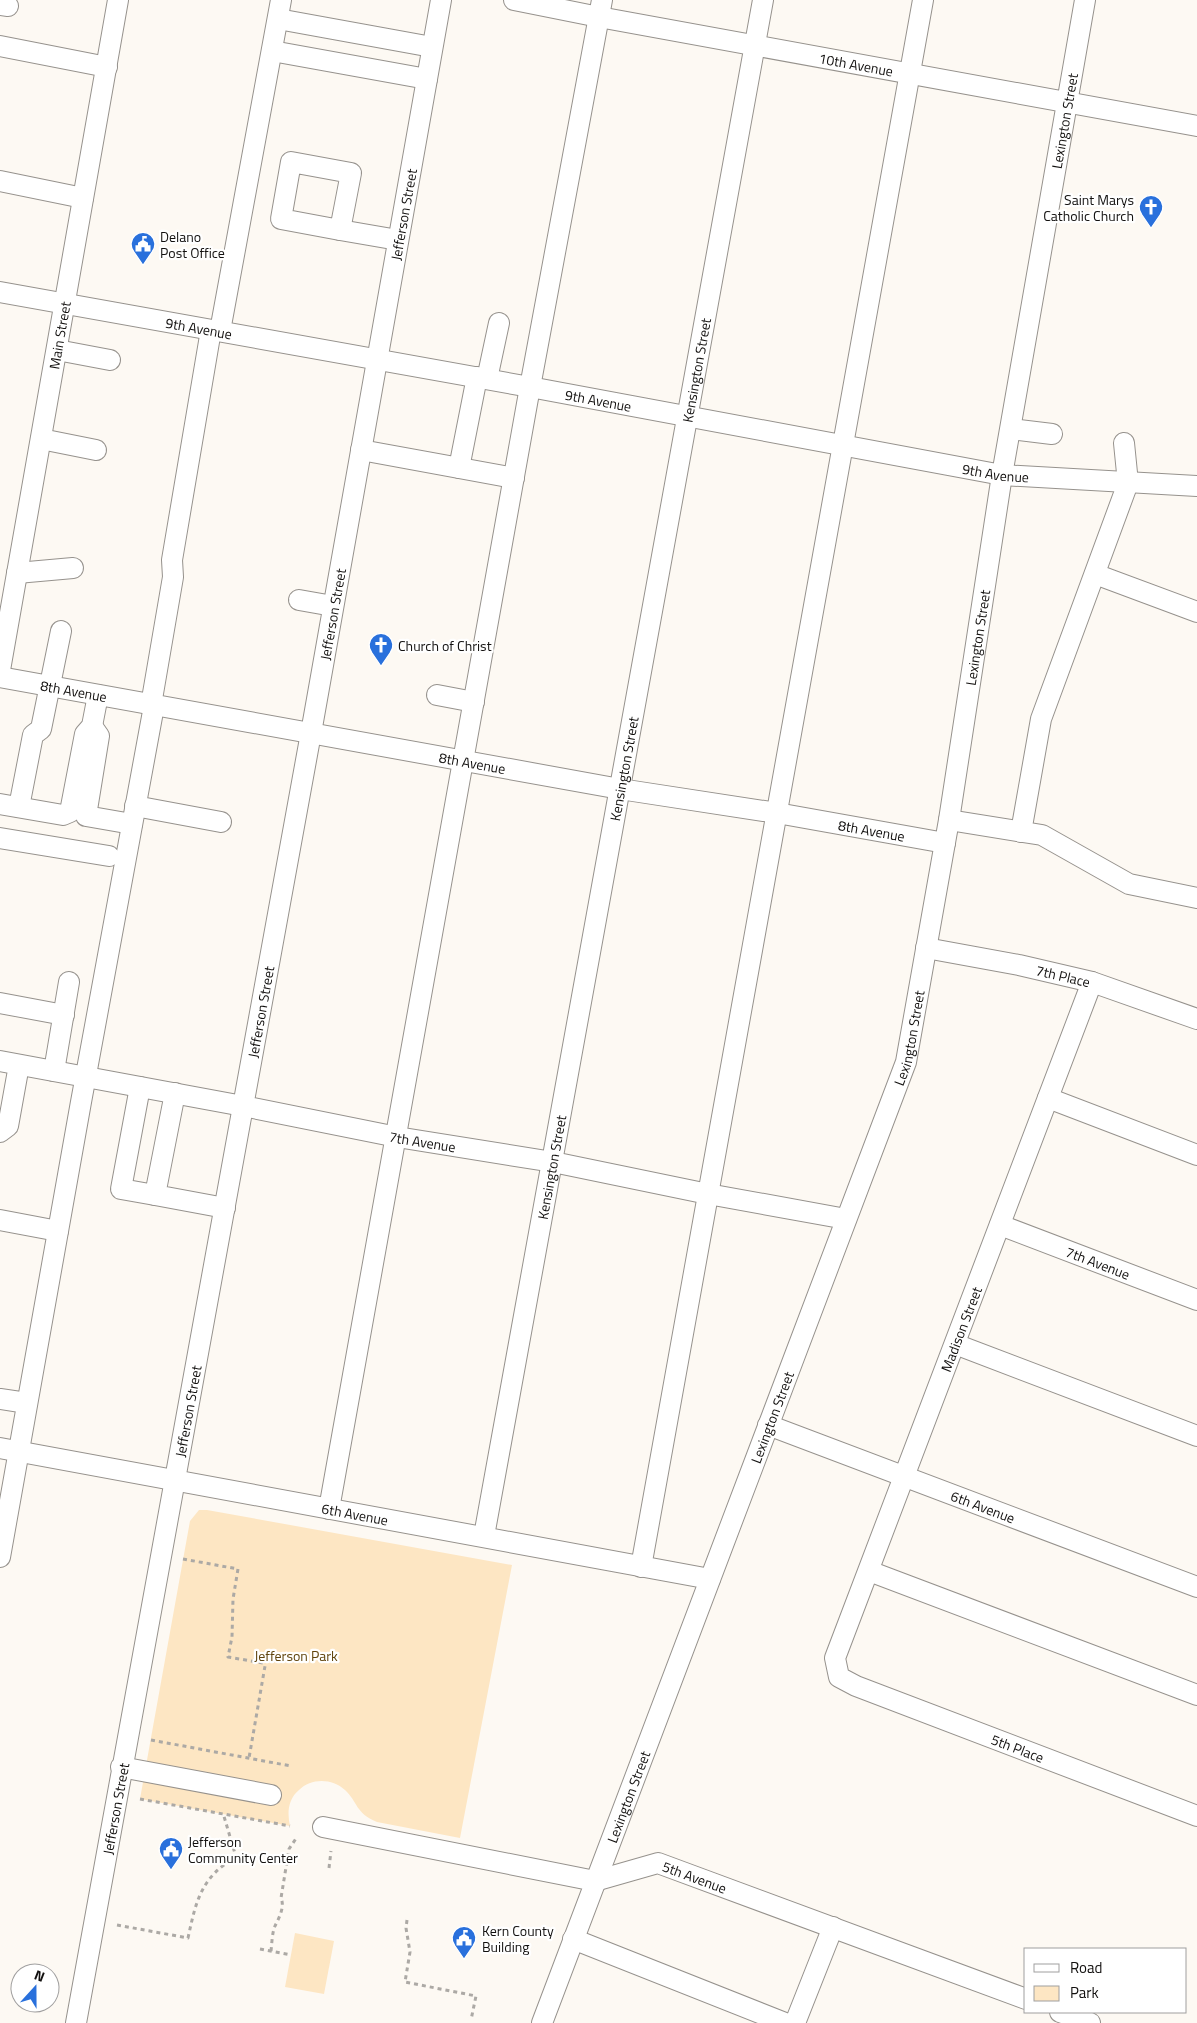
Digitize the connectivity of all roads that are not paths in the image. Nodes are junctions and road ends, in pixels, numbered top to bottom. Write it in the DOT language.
graph roads {
  1 [pos="118,0"];
  2 [pos="441,0"];
  3 [pos="514,0"];
  4 [pos="763,0"];
  5 [pos="923,0"];
  6 [pos="1085,0"];
  7 [pos="280,9"];
  8 [pos="600,9"];
  9 [pos="0,46"];
  10 [pos="754,46"];
  11 [pos="432,47"];
  12 [pos="272,51"];
  13 [pos="107,66"];
  14 [pos="910,74"];
  15 [pos="427,79"];
  16 [pos="1067,101"];
  17 [pos="1197,126"];
  18 [pos="0,181"];
  19 [pos="83,198"];
  20 [pos="340,230"];
  21 [pos="398,240"];
  22 [pos="0,292"];
  23 [pos="66,303"];
  24 [pos="499,324"];
  25 [pos="216,331"];
  26 [pos="57,350"];
  27 [pos="110,360"];
  28 [pos="376,360"];
  29 [pos="482,378"];
  30 [pos="530,387"];
  31 [pos="688,416"];
  32 [pos="1011,429"];
  33 [pos="1052,434"];
  34 [pos="41,439"];
  35 [pos="1124,443"];
  36 [pos="842,447"];
  37 [pos="96,450"];
  38 [pos="361,450"];
  39 [pos="460,468"];
  40 [pos="1002,475"];
  41 [pos="514,478"];
  42 [pos="1128,483"];
  43 [pos="1197,486"];
  44 [pos="73,568"];
  45 [pos="17,573"];
  46 [pos="1095,574"];
  47 [pos="299,600"];
  48 [pos="333,606"];
  49 [pos="1197,612"];
  50 [pos="60,632"];
  51 [pos="0,670"];
  52 [pos="0,677"];
  53 [pos="49,686"];
  54 [pos="98,695"];
  55 [pos="436,695"];
  56 [pos="474,702"];
  57 [pos="152,705"];
  58 [pos="92,726"];
  59 [pos="311,733"];
  60 [pos="464,761"];
  61 [pos="620,789"];
  62 [pos="10,805"];
  63 [pos="778,813"];
  64 [pos="134,815"];
  65 [pos="949,820"];
  66 [pos="221,822"];
  67 [pos="1021,832"];
  68 [pos="0,838"];
  69 [pos="945,843"];
  70 [pos="109,856"];
  71 [pos="1197,898"];
  72 [pos="926,948"];
  73 [pos="69,982"];
  74 [pos="1092,982"];
  75 [pos="0,1003"];
  76 [pos="64,1015"];
  77 [pos="1197,1019"];
  78 [pos="10,1063"];
  79 [pos="54,1071"];
  80 [pos="85,1076"];
  81 [pos="140,1086"];
  82 [pos="175,1093"];
  83 [pos="1048,1098"];
  84 [pos="243,1106"];
  85 [pos="0,1132"];
  86 [pos="397,1137"];
  87 [pos="1197,1155"];
  88 [pos="553,1162"];
  89 [pos="708,1194"];
  90 [pos="156,1195"];
  91 [pos="225,1208"];
  92 [pos="846,1219"];
  93 [pos="0,1220"];
  94 [pos="1000,1225"];
  95 [pos="58,1231"];
  96 [pos="1197,1300"];
  97 [pos="955,1344"];
  98 [pos="0,1399"];
  99 [pos="28,1403"];
  100 [pos="768,1425"];
  101 [pos="1197,1436"];
  102 [pos="9,1450"];
  103 [pos="904,1477"];
  104 [pos="174,1480"];
  105 [pos="330,1508"];
  106 [pos="484,1536"];
  107 [pos="0,1557"];
  108 [pos="641,1567"];
  109 [pos="869,1571"];
  110 [pos="710,1579"];
  111 [pos="1197,1587"];
  112 [pos="839,1677"];
  113 [pos="1197,1696"];
  114 [pos="121,1767"];
  115 [pos="271,1795"];
  116 [pos="1197,1816"];
  117 [pos="323,1827"];
  118 [pos="595,1881"];
  119 [pos="832,1927"];
  120 [pos="573,1939"];
  121 [pos="1024,1998"];
  122 [pos="1063,2013"];
  123 [pos="76,2023"];
  124 [pos="542,2023"];
  125 [pos="785,2023"];
  126 [pos="795,2023"];
  127 [pos="1090,2023"];
  1 -- 13 [label="street, Main Street"];
  2 -- 11 [label="street, Jefferson Street"];
  3 -- 8 [label="street, 10th Avenue"];
  4 -- 10 [label="street, Kensington Street"];
  5 -- 14 [label="street"];
  6 -- 16 [label="street, Lexington Street"];
  7 -- 11 [label="street"];
  7 -- 12 [label="street"];
  8 -- 10 [label="street, 10th Avenue"];
  8 -- 30 [label="street"];
  9 -- 13 [label="street"];
  10 -- 14 [label="street, 10th Avenue"];
  10 -- 31 [label="street, Kensington Street"];
  11 -- 15 [label="street, Jefferson Street"];
  12 -- 15 [label="street"];
  12 -- 25 [label="street"];
  13 -- 19 [label="street, Main Street"];
  14 -- 16 [label="street, 10th Avenue"];
  14 -- 36 [label="street"];
  15 -- 21 [label="street, Jefferson Street"];
  16 -- 17 [label="street, 10th Avenue"];
  16 -- 32 [label="street, Lexington Street"];
  18 -- 19 [label="street"];
  19 -- 23 [label="street, Main Street"];
  20 -- 21 [label="street"];
  21 -- 28 [label="street, Jefferson Street"];
  22 -- 23 [label="street, 9th Avenue"];
  23 -- 25 [label="street, 9th Avenue"];
  23 -- 26 [label="street, Main Street"];
  24 -- 29 [label="street"];
  25 -- 28 [label="street, 9th Avenue"];
  25 -- 57 [label="street"];
  26 -- 27 [label="street"];
  26 -- 34 [label="street, Main Street"];
  28 -- 29 [label="street, 9th Avenue"];
  28 -- 38 [label="street, Jefferson Street"];
  29 -- 30 [label="street, 9th Avenue"];
  29 -- 39 [label="street"];
  30 -- 31 [label="street, 9th Avenue"];
  30 -- 41 [label="street"];
  31 -- 36 [label="street, 9th Avenue"];
  31 -- 61 [label="street, Kensington Street"];
  32 -- 33 [label="street"];
  32 -- 40 [label="street, Lexington Street"];
  34 -- 37 [label="street"];
  34 -- 45 [label="street, Main Street"];
  35 -- 42 [label="street"];
  36 -- 40 [label="street, 9th Avenue"];
  36 -- 63 [label="street"];
  38 -- 39 [label="street"];
  38 -- 48 [label="street, Jefferson Street"];
  39 -- 41 [label="street"];
  40 -- 42 [label="street, 9th Avenue"];
  40 -- 65 [label="street, Lexington Street"];
  41 -- 56 [label="street"];
  42 -- 43 [label="street, 9th Avenue"];
  42 -- 46 [label="street"];
  44 -- 45 [label="street"];
  45 -- 51 [label="street, Main Street"];
  46 -- 49 [label="street"];
  46 -- 67 [label="street"];
  47 -- 48 [label="street"];
  48 -- 59 [label="street, Jefferson Street"];
  50 -- 53 [label="street"];
  52 -- 53 [label="street, 8th Avenue"];
  53 -- 54 [label="street, 8th Avenue"];
  53 -- 62 [label="street"];
  54 -- 57 [label="street, 8th Avenue"];
  54 -- 58 [label="street"];
  55 -- 56 [label="street"];
  56 -- 60 [label="street"];
  57 -- 59 [label="street, 8th Avenue"];
  57 -- 64 [label="street"];
  58 -- 62 [label="street"];
  58 -- 64 [label="street"];
  59 -- 60 [label="street, 8th Avenue"];
  59 -- 84 [label="street, Jefferson Street"];
  60 -- 61 [label="street, 8th Avenue"];
  60 -- 86 [label="street"];
  61 -- 63 [label="street, 8th Avenue"];
  61 -- 88 [label="street, Kensington Street"];
  63 -- 69 [label="street, 8th Avenue"];
  63 -- 89 [label="street"];
  64 -- 66 [label="street"];
  64 -- 80 [label="street"];
  65 -- 67 [label="street"];
  65 -- 69 [label="street, Lexington Street"];
  67 -- 71 [label="street"];
  68 -- 70 [label="street"];
  69 -- 72 [label="street, Lexington Street"];
  72 -- 74 [label="street, 7th Place"];
  72 -- 92 [label="street, Lexington Street"];
  73 -- 76 [label="street"];
  74 -- 77 [label="street, 7th Place"];
  74 -- 83 [label="street, Madison Street"];
  75 -- 76 [label="street"];
  76 -- 79 [label="street"];
  78 -- 79 [label="street, 7th Avenue"];
  78 -- 85 [label="street"];
  79 -- 80 [label="street, 7th Avenue"];
  80 -- 81 [label="street, 7th Avenue"];
  80 -- 95 [label="street"];
  81 -- 82 [label="street, 7th Avenue"];
  81 -- 90 [label="street"];
  82 -- 84 [label="street, 7th Avenue"];
  82 -- 90 [label="street"];
  83 -- 87 [label="street"];
  83 -- 94 [label="street, Madison Street"];
  84 -- 86 [label="street, 7th Avenue"];
  84 -- 91 [label="street, Jefferson Street"];
  86 -- 88 [label="street, 7th Avenue"];
  86 -- 105 [label="street"];
  88 -- 89 [label="street, 7th Avenue"];
  88 -- 106 [label="street, Kensington Street"];
  89 -- 92 [label="street, 7th Avenue"];
  89 -- 108 [label="street"];
  90 -- 91 [label="street"];
  91 -- 104 [label="street, Jefferson Street"];
  92 -- 100 [label="street, Lexington Street"];
  93 -- 95 [label="street"];
  94 -- 96 [label="street, 7th Avenue"];
  94 -- 97 [label="street, Madison Street"];
  95 -- 99 [label="street"];
  97 -- 101 [label="street"];
  97 -- 103 [label="street, Madison Street"];
  98 -- 99 [label="street"];
  99 -- 102 [label="street"];
  100 -- 103 [label="street, 6th Avenue"];
  100 -- 110 [label="street, Lexington Street"];
  102 -- 104 [label="street, 6th Avenue"];
  102 -- 107 [label="street"];
  103 -- 109 [label="street, Madison Street"];
  103 -- 111 [label="street, 6th Avenue"];
  104 -- 105 [label="street, 6th Avenue"];
  104 -- 114 [label="street, Jefferson Street"];
  105 -- 106 [label="street, 6th Avenue"];
  106 -- 108 [label="street, 6th Avenue"];
  108 -- 110 [label="street, 6th Avenue"];
  109 -- 112 [label="street, Madison Street"];
  109 -- 113 [label="street"];
  110 -- 118 [label="street, Lexington Street"];
  112 -- 116 [label="street, 5th Place"];
  114 -- 115 [label="street"];
  114 -- 123 [label="street, Jefferson Street"];
  117 -- 118 [label="street, 5th Avenue"];
  118 -- 119 [label="street, 5th Avenue"];
  118 -- 120 [label="street, Lexington Street"];
  119 -- 121 [label="street, 5th Avenue"];
  119 -- 126 [label="street"];
  120 -- 124 [label="street, Lexington Street"];
  120 -- 125 [label="street"];
  122 -- 127 [label="street"];
}
